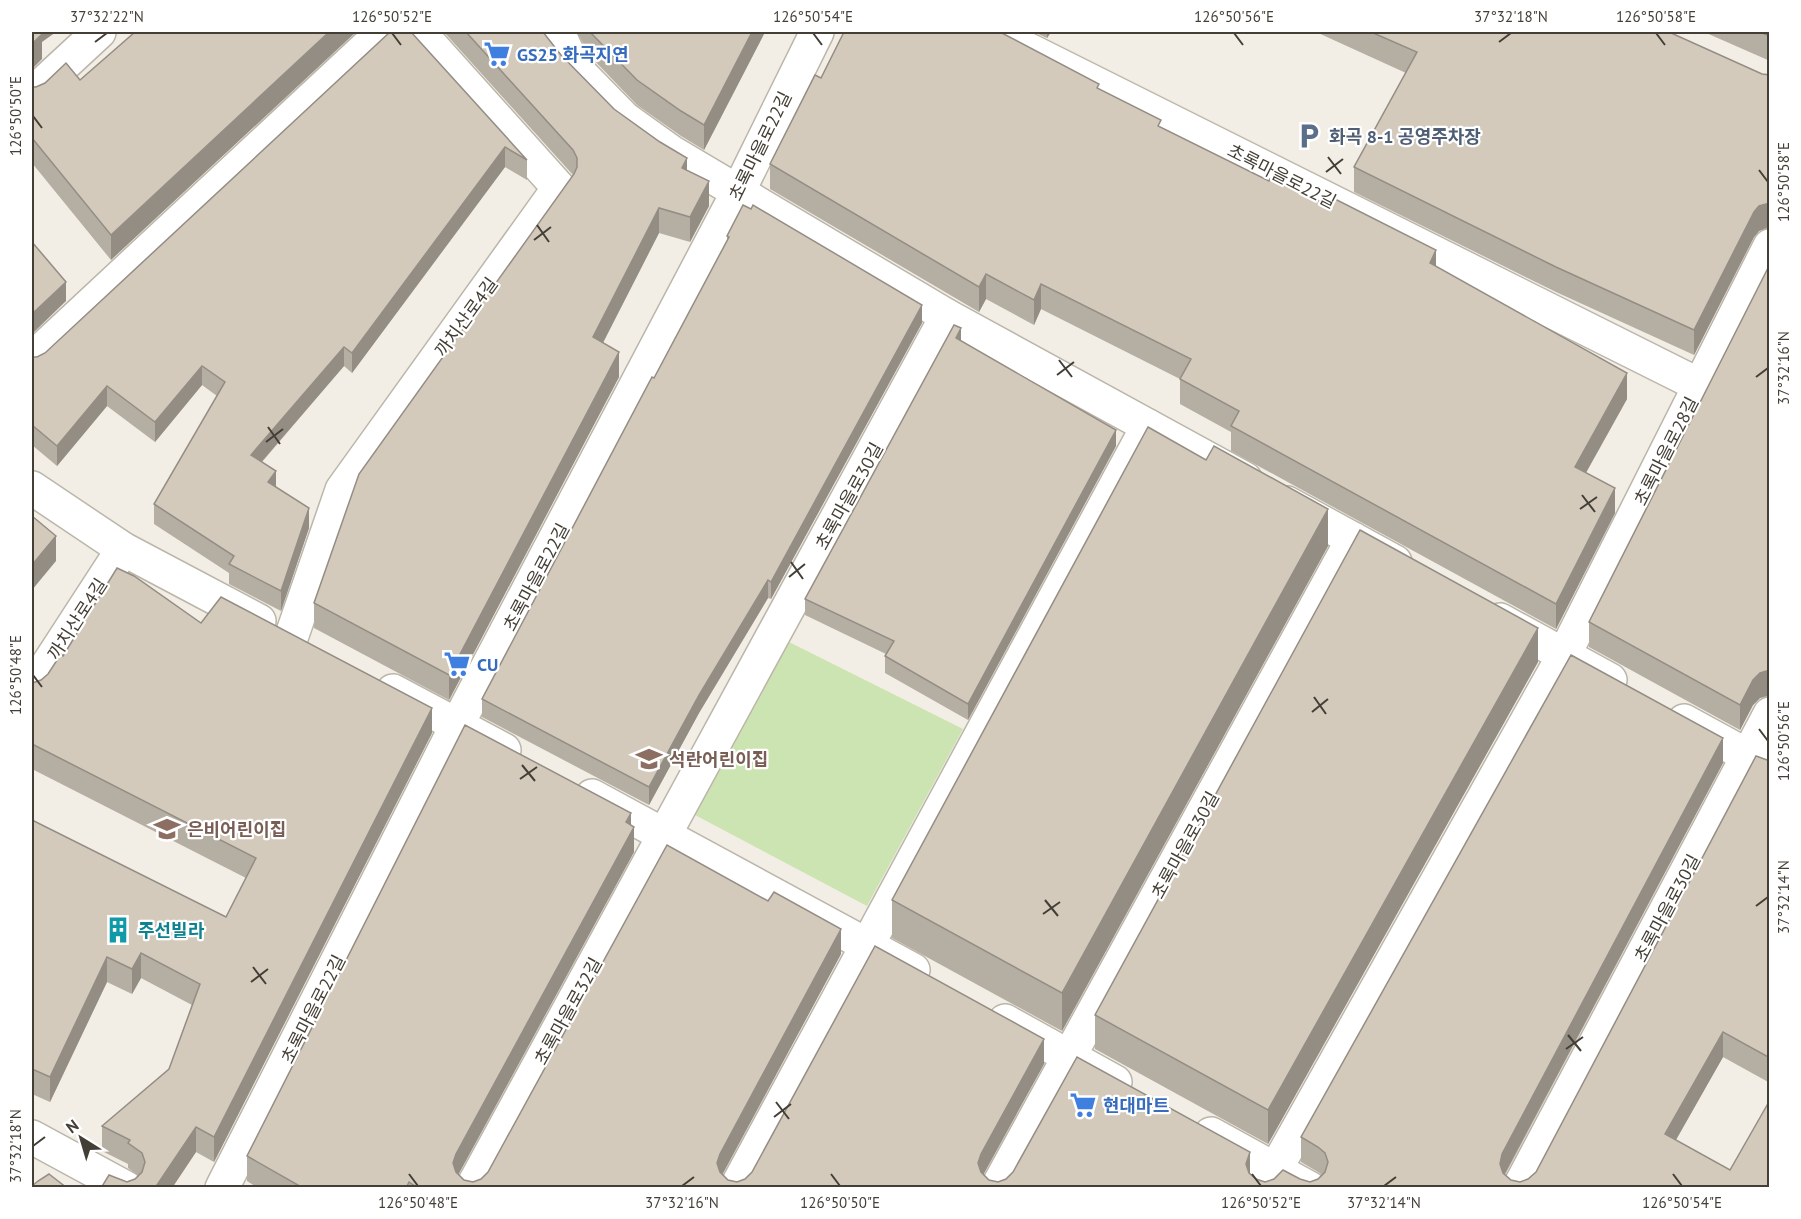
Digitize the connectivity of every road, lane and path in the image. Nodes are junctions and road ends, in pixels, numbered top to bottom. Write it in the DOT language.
graph roads {
  1 [pos="99,32"];
  2 [pos="383,32"];
  3 [pos="419,32"];
  4 [pos="558,32"];
  5 [pos="817,32"];
  6 [pos="993,32"];
  7 [pos="32,94"];
  8 [pos="738,192"];
  9 [pos="1770,246"];
  10 [pos="947,316"];
  11 [pos="32,359"];
  12 [pos="1699,385"];
  13 [pos="1148,426"];
  14 [pos="32,488"];
  15 [pos="1353,539"];
  16 [pos="123,549"];
  17 [pos="1423,578"];
  18 [pos="1473,605"];
  19 [pos="1564,655"];
  20 [pos="364,676"];
  21 [pos="32,689"];
  22 [pos="1770,714"];
  23 [pos="457,725"];
  24 [pos="1758,762"];
  25 [pos="530,763"];
  26 [pos="571,785"];
  27 [pos="664,834"];
  28 [pos="867,945"];
  29 [pos="938,984"];
  30 [pos="978,1006"];
  31 [pos="1069,1056"];
  32 [pos="1141,1096"];
  33 [pos="1183,1118"];
  34 [pos="32,1137"];
  35 [pos="1270,1178"];
  36 [pos="126,1188"];
  37 [pos="222,1188"];
  38 [pos="472,1188"];
  39 [pos="736,1188"];
  40 [pos="997,1188"];
  41 [pos="1309,1188"];
  42 [pos="1519,1188"];
  1 -- 7 [label="street"];
  2 -- 11 [label="street"];
  3 -- 16 [label="street, 까치산로4길"];
  4 -- 8 [label="street"];
  5 -- 8 [label="street, 초록마을로22길"];
  6 -- 12 [label="street, 초록마을로22길"];
  8 -- 10 [label="street"];
  8 -- 23 [label="street, 초록마을로22길"];
  9 -- 12 [label="street, 초록마을로28길"];
  10 -- 13 [label="street"];
  10 -- 27 [label="street, 초록마을로30길"];
  12 -- 19 [label="street, 초록마을로28길"];
  13 -- 15 [label="street"];
  13 -- 28 [label="street"];
  14 -- 16 [label="street, 까치산로4길"];
  15 -- 17 [label="street"];
  15 -- 31 [label="street, 초록마을로30길"];
  16 -- 21 [label="street, 까치산로4길"];
  18 -- 19 [label="street"];
  19 -- 24 [label="street"];
  19 -- 35 [label="street"];
  20 -- 23 [label="street"];
  22 -- 24 [label="street"];
  23 -- 25 [label="street"];
  23 -- 37 [label="street, 초록마을로22길"];
  24 -- 42 [label="street, 초록마을로30길"];
  26 -- 27 [label="street"];
  27 -- 28 [label="street"];
  27 -- 38 [label="street, 초록마을로32길"];
  28 -- 29 [label="street"];
  28 -- 39 [label="street"];
  30 -- 31 [label="street"];
  31 -- 32 [label="street"];
  31 -- 40 [label="street"];
  33 -- 35 [label="street"];
  34 -- 36 [label="street"];
  35 -- 41 [label="street"];
}
